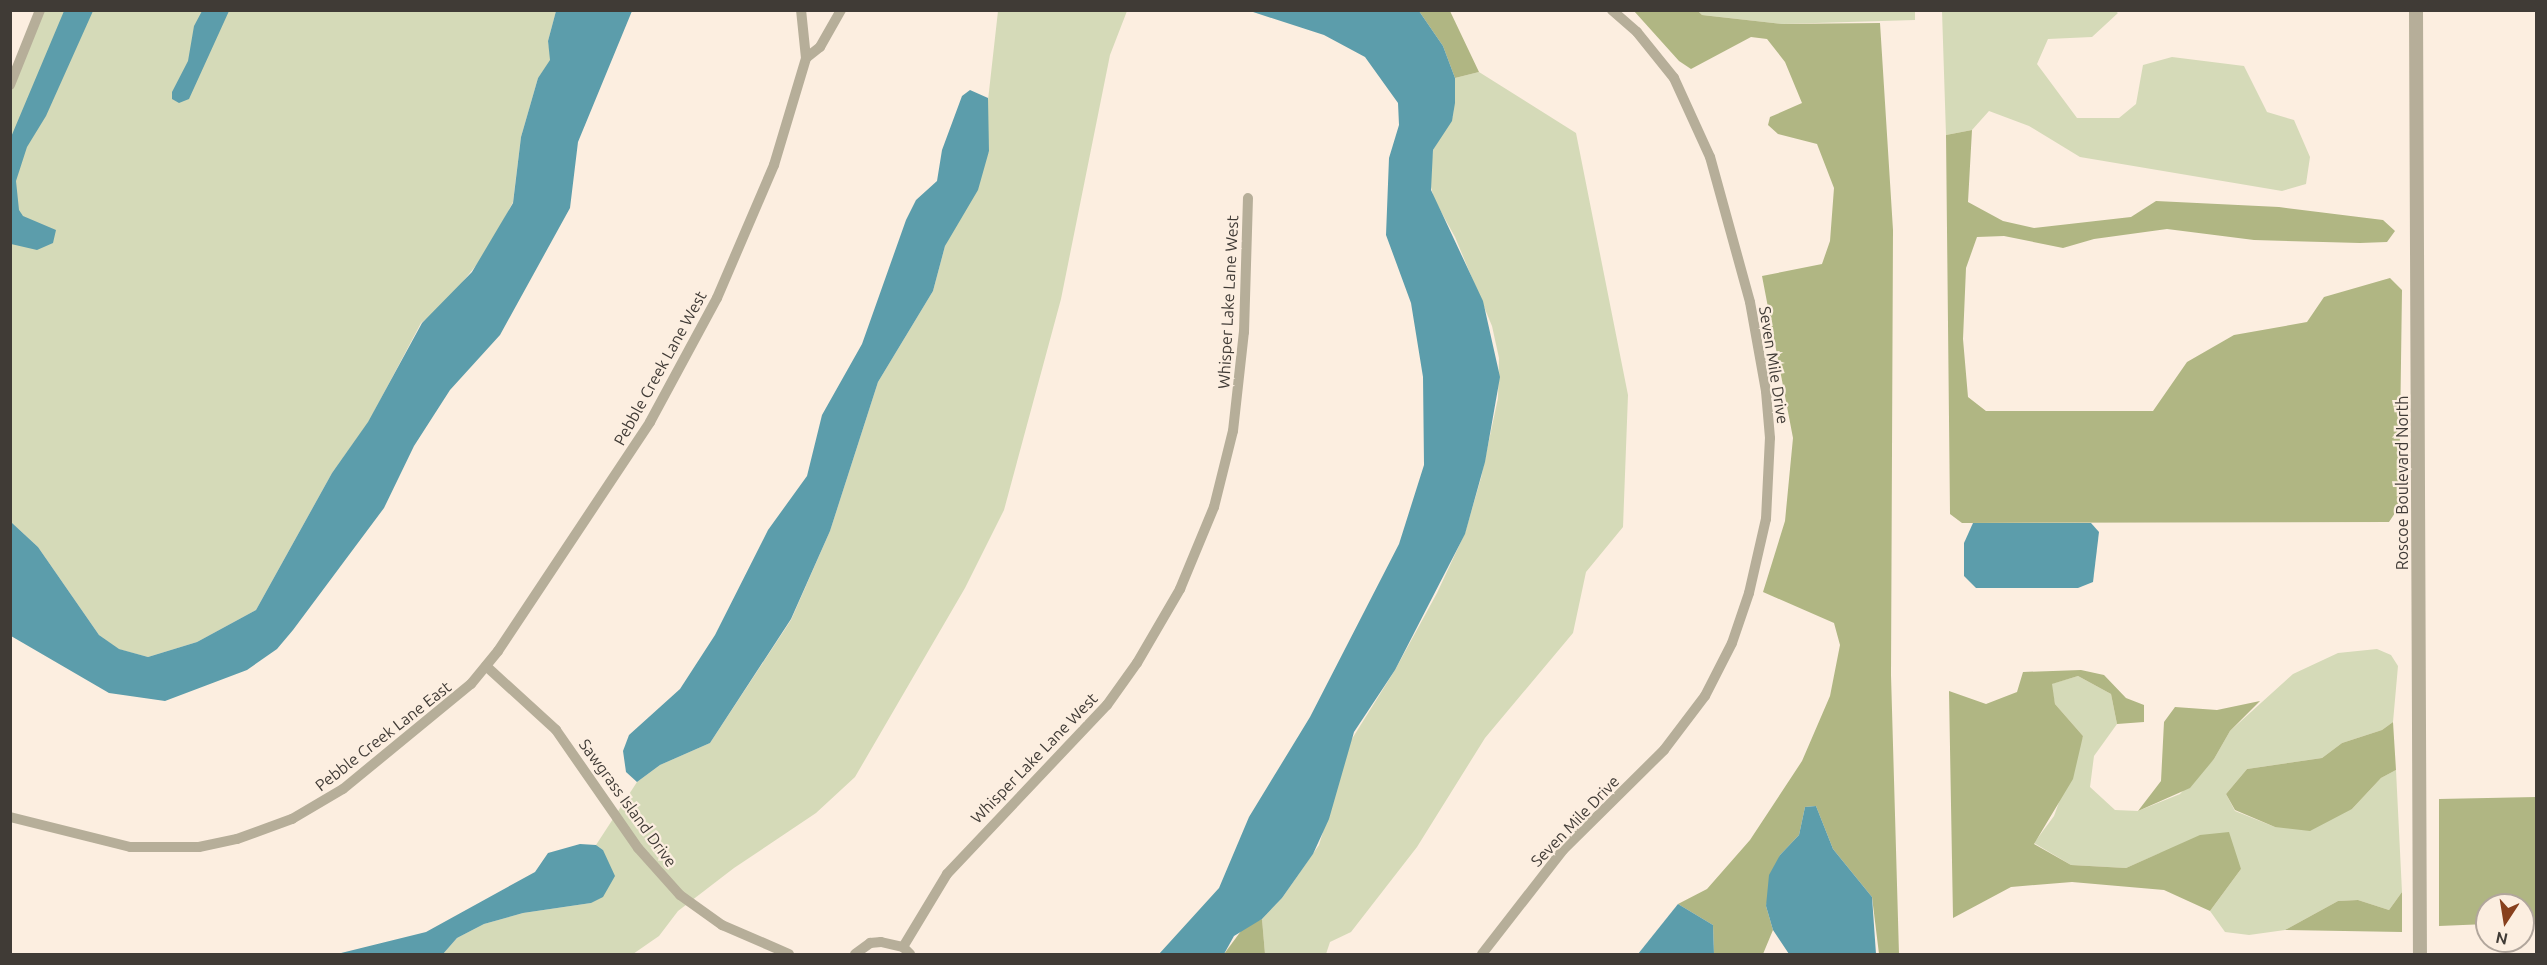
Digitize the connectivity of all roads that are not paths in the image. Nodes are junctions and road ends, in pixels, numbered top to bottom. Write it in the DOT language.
graph roads {
  1 [pos="40,10"];
  2 [pos="801,10"];
  3 [pos="841,10"];
  4 [pos="1612,10"];
  5 [pos="2416,10"];
  6 [pos="806,58"];
  7 [pos="10,85"];
  8 [pos="1248,198"];
  9 [pos="486,666"];
  10 [pos="10,817"];
  11 [pos="906,951"];
  12 [pos="789,954"];
  13 [pos="855,954"];
  14 [pos="1482,954"];
  15 [pos="2420,954"];
  1 -- 7 [label="street"];
  2 -- 6 [label="street, Pebble Creek Lane West"];
  3 -- 6 [label="street, Pebble Creek Lane West"];
  4 -- 14 [label="street, Seven Mile Drive"];
  5 -- 15 [label="street, Roscoe Boulevard North"];
  6 -- 9 [label="street, Pebble Creek Lane West"];
  8 -- 11 [label="street, Whisper Lake Lane West"];
  9 -- 10 [label="street, Pebble Creek Lane East"];
  9 -- 12 [label="street, Sawgrass Island Drive"];
  11 -- 13 [label="street"];
}
